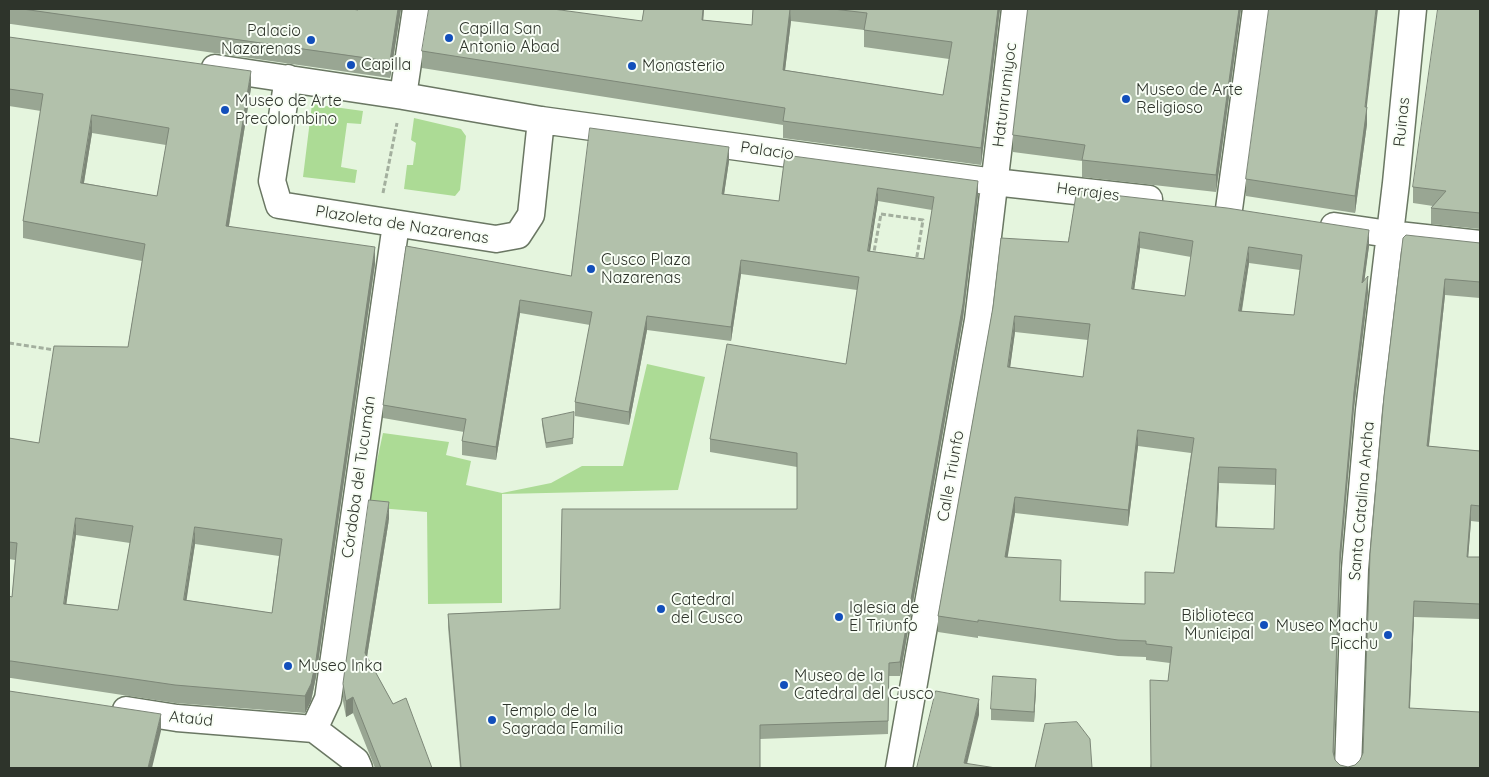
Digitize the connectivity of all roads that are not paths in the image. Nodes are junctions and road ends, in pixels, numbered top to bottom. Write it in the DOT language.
graph roads {
  1 [pos="416,9"];
  2 [pos="1016,9"];
  3 [pos="1256,9"];
  4 [pos="1414,9"];
  5 [pos="191,64"];
  6 [pos="288,78"];
  7 [pos="403,96"];
  8 [pos="541,120"];
  9 [pos="994,182"];
  10 [pos="1172,202"];
  11 [pos="1256,214"];
  12 [pos="1312,222"];
  13 [pos="396,224"];
  14 [pos="1389,234"];
  15 [pos="1480,244"];
  16 [pos="102,707"];
  17 [pos="314,729"];
  18 [pos="359,768"];
  19 [pos="899,768"];
  20 [pos="1348,768"];
  1 -- 7 [label="street"];
  2 -- 9 [label="street, Hatunrumiyoc"];
  3 -- 11 [label="street"];
  4 -- 14 [label="street, Ruinas"];
  5 -- 6 [label="street"];
  6 -- 7 [label="street"];
  6 -- 13 [label="street, Plazoleta de Nazarenas"];
  7 -- 8 [label="street"];
  8 -- 9 [label="street, Palacio"];
  8 -- 13 [label="street, Plazoleta de Nazarenas"];
  9 -- 10 [label="street, Herrajes"];
  9 -- 19 [label="street, Calle Triunfo"];
  12 -- 14 [label="street"];
  13 -- 17 [label="street, Córdoba del Tucumán"];
  14 -- 15 [label="street"];
  14 -- 20 [label="street, Santa Catalina Ancha"];
  16 -- 17 [label="street, Ataúd"];
  17 -- 18 [label="street"];
}
